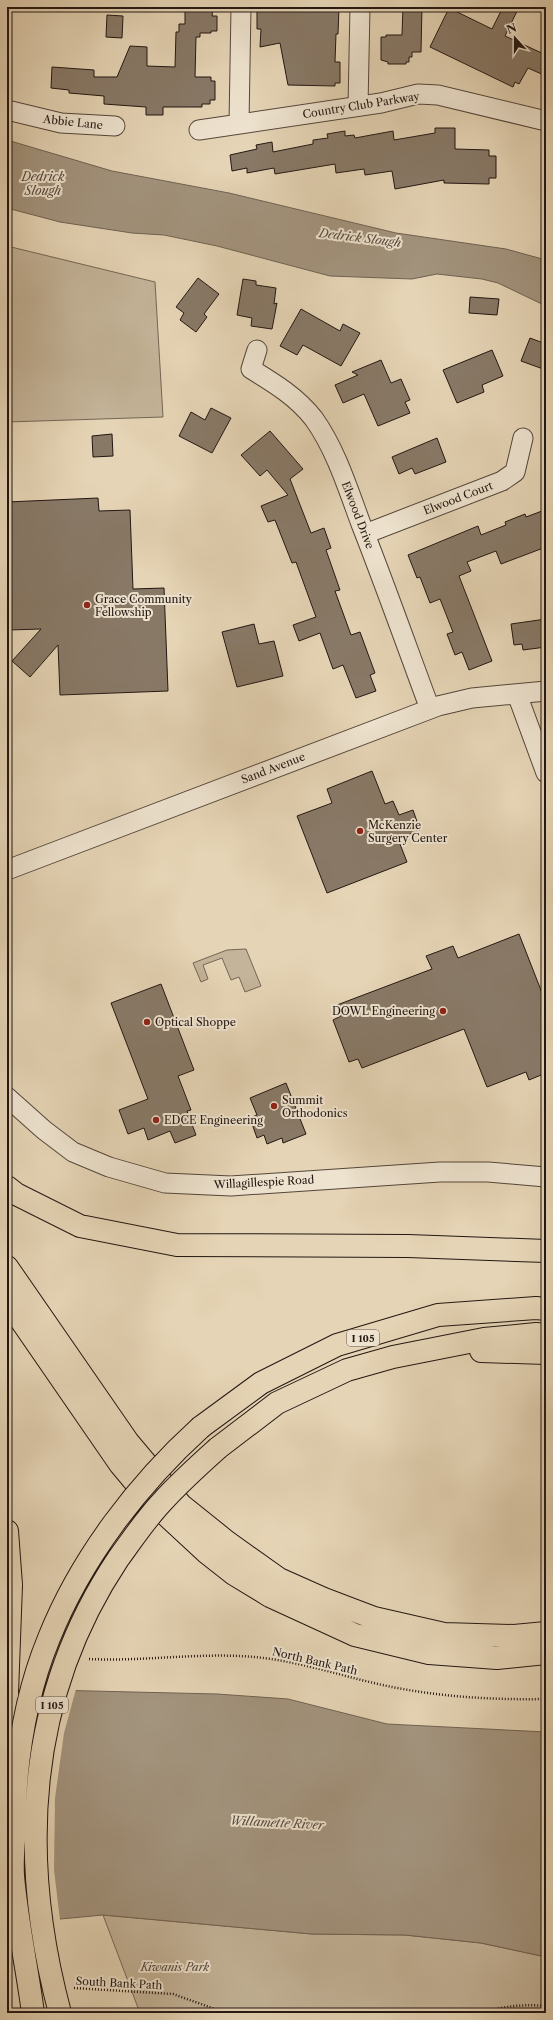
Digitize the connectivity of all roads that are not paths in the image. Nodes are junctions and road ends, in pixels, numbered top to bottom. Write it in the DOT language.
graph roads {
  1 [pos="241,7"];
  2 [pos="360,7"];
  3 [pos="358,106"];
  4 [pos="7,110"];
  5 [pos="546,121"];
  6 [pos="238,124"];
  7 [pos="115,126"];
  8 [pos="199,130"];
  9 [pos="257,350"];
  10 [pos="523,438"];
  11 [pos="365,534"];
  12 [pos="546,691"];
  13 [pos="517,694"];
  14 [pos="430,709"];
  15 [pos="546,773"];
  16 [pos="7,870"];
  17 [pos="7,1097"];
  18 [pos="546,1177"];
  19 [pos="7,1187"];
  20 [pos="546,1251"];
  21 [pos="7,1267"];
  22 [pos="7,1300"];
  23 [pos="546,1309"];
  24 [pos="546,1335"];
  25 [pos="436,1348"];
  26 [pos="546,1353"];
  27 [pos="7,1531"];
  28 [pos="546,1633"];
  29 [pos="546,1653"];
  30 [pos="7,1693"];
  31 [pos="7,1939"];
  32 [pos="23,2013"];
  33 [pos="32,2013"];
  34 [pos="60,2013"];
  1 -- 6 [label="street"];
  2 -- 3 [label="street"];
  3 -- 5 [label="street, Country Club Parkway"];
  3 -- 6 [label="street, Country Club Parkway"];
  4 -- 7 [label="street, Abbie Lane"];
  6 -- 8 [label="street, Country Club Parkway"];
  9 -- 11 [label="street, Elwood Drive"];
  10 -- 11 [label="street, Elwood Court"];
  11 -- 14 [label="street, Elwood Drive"];
  12 -- 13 [label="street, Sand Avenue"];
  13 -- 14 [label="street, Sand Avenue"];
  13 -- 15 [label="street"];
  14 -- 16 [label="street, Sand Avenue"];
  17 -- 18 [label="street, Willagillespie Road"];
  19 -- 20 [label="highway"];
  21 -- 28 [label="highway"];
  22 -- 29 [label="highway"];
  23 -- 33 [label="highway, I 105, bridge"];
  24 -- 25 [label="highway, I 105"];
  25 -- 26 [label="highway"];
  25 -- 34 [label="highway, I 105, bridge"];
  27 -- 30 [label="highway, bridge"];
  31 -- 32 [label="highway"];
}
